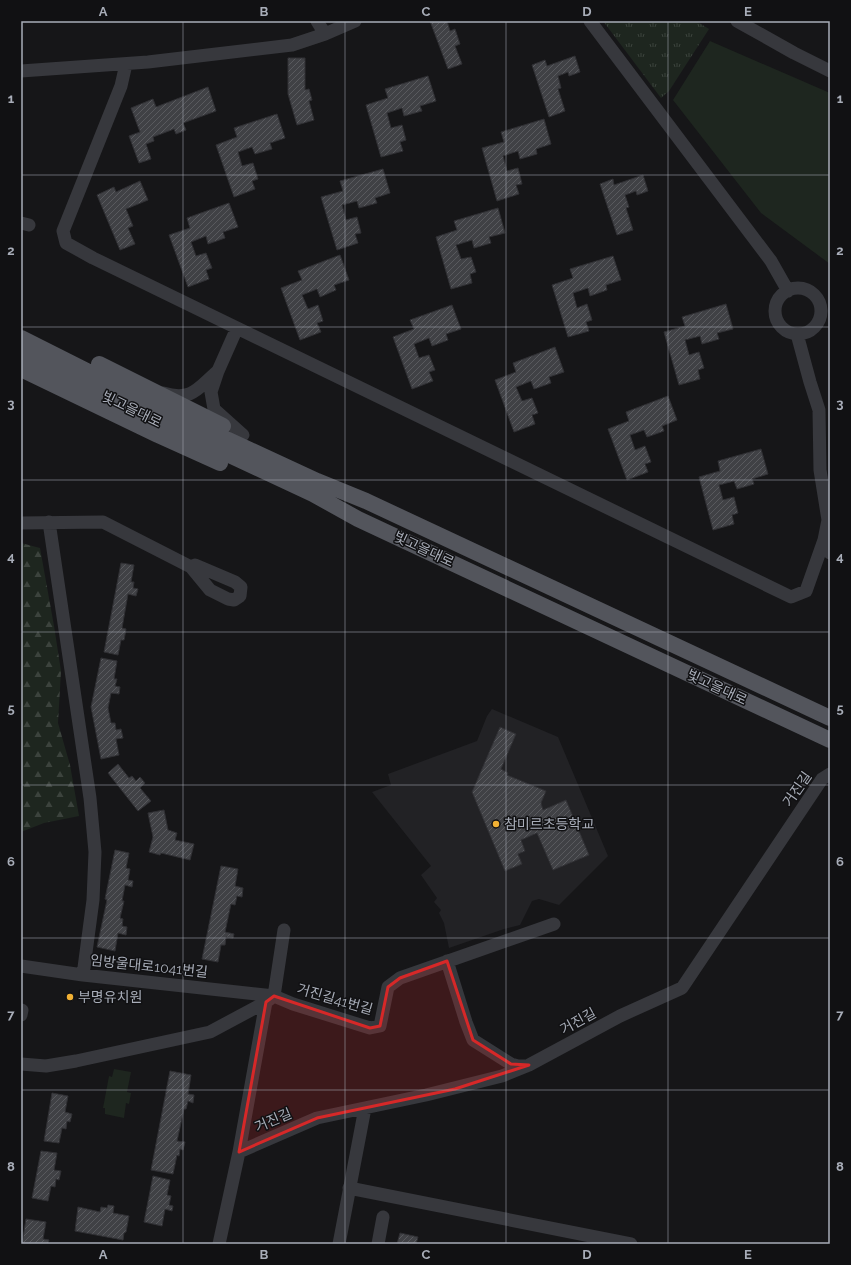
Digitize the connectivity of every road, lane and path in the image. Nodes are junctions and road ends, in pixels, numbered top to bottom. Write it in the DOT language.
graph roads {
  1 [pos="317,21"];
  2 [pos="355,21"];
  3 [pos="590,21"];
  4 [pos="737,21"];
  5 [pos="325,34"];
  6 [pos="126,64"];
  7 [pos="21,71"];
  8 [pos="830,71"];
  9 [pos="788,291"];
  10 [pos="825,313"];
  11 [pos="21,326"];
  12 [pos="237,328"];
  13 [pos="797,334"];
  14 [pos="21,338"];
  15 [pos="21,354"];
  16 [pos="21,369"];
  17 [pos="218,371"];
  18 [pos="144,387"];
  19 [pos="243,435"];
  20 [pos="366,502"];
  21 [pos="358,519"];
  22 [pos="49,522"];
  23 [pos="21,523"];
  24 [pos="824,540"];
  25 [pos="830,553"];
  26 [pos="191,567"];
  27 [pos="830,718"];
  28 [pos="830,740"];
  29 [pos="830,774"];
  30 [pos="554,924"];
  31 [pos="284,930"];
  32 [pos="447,961"];
  33 [pos="21,966"];
  34 [pos="83,975"];
  35 [pos="270,999"];
  36 [pos="21,1064"];
  37 [pos="528,1066"];
  38 [pos="365,1108"];
  39 [pos="239,1152"];
  40 [pos="349,1188"];
  41 [pos="384,1217"];
  42 [pos="219,1244"];
  43 [pos="339,1244"];
  44 [pos="378,1244"];
  45 [pos="631,1244"];
  1 -- 5 [label="street"];
  2 -- 5 [label="street"];
  3 -- 9 [label="street"];
  4 -- 8 [label="street"];
  5 -- 6 [label="street"];
  6 -- 7 [label="street"];
  6 -- 12 [label="street"];
  9 -- 10 [label="street"];
  9 -- 13 [label="street"];
  10 -- 13 [label="street"];
  11 -- 18 [label="main road"];
  12 -- 17 [label="street"];
  12 -- 24 [label="street"];
  13 -- 24 [label="street"];
  14 -- 20 [label="main road, 빛고을대로"];
  15 -- 21 [label="main road, 빛고을대로"];
  16 -- 21 [label="main road"];
  17 -- 18 [label="street"];
  17 -- 19 [label="street"];
  18 -- 19 [label="main road"];
  19 -- 20 [label="main road"];
  20 -- 27 [label="main road, 빛고을대로"];
  21 -- 28 [label="main road, 빛고을대로"];
  22 -- 23 [label="street"];
  22 -- 26 [label="street"];
  22 -- 34 [label="street"];
  24 -- 25 [label="street"];
  29 -- 37 [label="street, 거진길"];
  30 -- 32 [label="street, 거진길41번길"];
  31 -- 35 [label="street"];
  32 -- 35 [label="street, 거진길41번길"];
  32 -- 37 [label="street"];
  33 -- 34 [label="street, 임방울대로1041번길"];
  34 -- 35 [label="street, 임방울대로1041번길"];
  35 -- 36 [label="street"];
  35 -- 39 [label="street"];
  37 -- 38 [label="street, 거진길"];
  38 -- 39 [label="street, 거진길"];
  38 -- 40 [label="street"];
  39 -- 42 [label="street"];
  40 -- 43 [label="street"];
  40 -- 45 [label="street"];
  41 -- 44 [label="street"];
}
